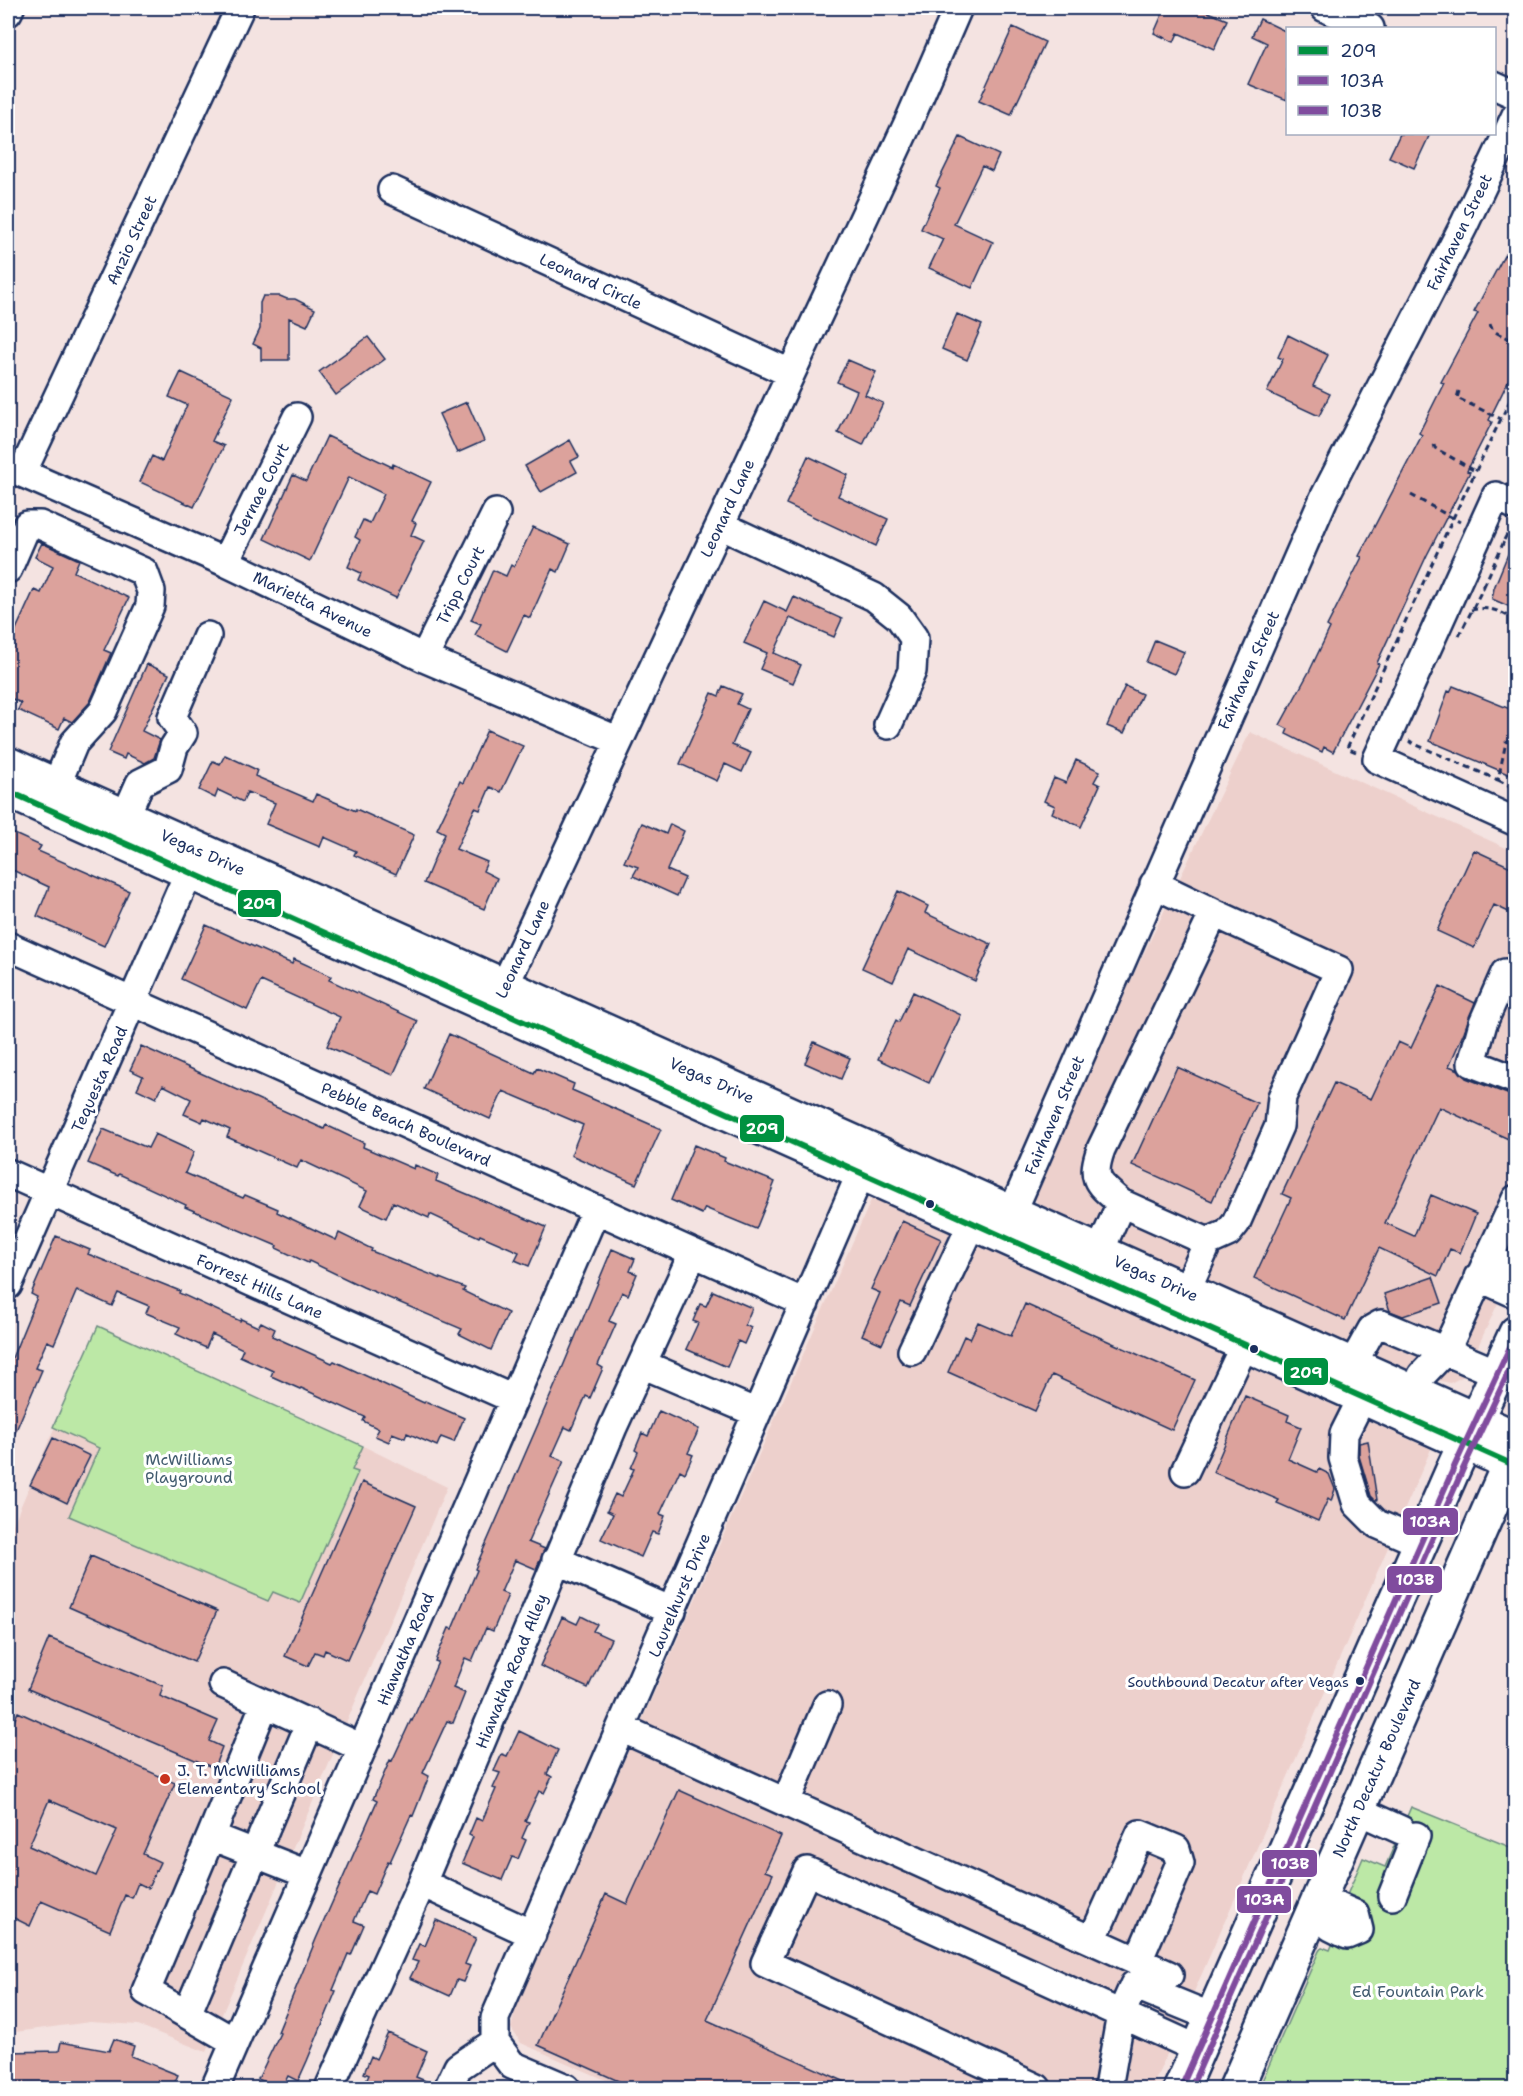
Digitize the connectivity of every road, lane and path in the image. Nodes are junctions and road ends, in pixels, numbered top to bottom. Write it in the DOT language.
graph roads {
  1 [pos="10,8"];
  2 [pos="240,8"];
  3 [pos="958,8"];
  4 [pos="1324,8"];
  5 [pos="8,12"];
  6 [pos="1368,27"];
  7 [pos="1496,86"];
  8 [pos="1515,95"];
  9 [pos="1515,115"];
  10 [pos="392,190"];
  11 [pos="1490,324"];
  12 [pos="1515,341"];
  13 [pos="790,373"];
  14 [pos="1515,388"];
  15 [pos="1459,391"];
  16 [pos="297,417"];
  17 [pos="1501,419"];
  18 [pos="1434,444"];
  19 [pos="15,470"];
  20 [pos="1475,471"];
  21 [pos="1411,495"];
  22 [pos="1515,506"];
  23 [pos="496,513"];
  24 [pos="1453,518"];
  25 [pos="720,525"];
  26 [pos="1515,531"];
  27 [pos="225,562"];
  28 [pos="8,569"];
  29 [pos="1472,581"];
  30 [pos="1472,610"];
  31 [pos="1515,621"];
  32 [pos="207,636"];
  33 [pos="1457,641"];
  34 [pos="424,658"];
  35 [pos="888,725"];
  36 [pos="1415,732"];
  37 [pos="1515,737"];
  38 [pos="619,741"];
  39 [pos="1377,759"];
  40 [pos="8,764"];
  41 [pos="1498,780"];
  42 [pos="1515,789"];
  43 [pos="8,791"];
  44 [pos="51,797"];
  45 [pos="1515,822"];
  46 [pos="120,828"];
  47 [pos="189,872"];
  48 [pos="1154,884"];
  49 [pos="1214,914"];
  50 [pos="8,946"];
  51 [pos="1515,976"];
  52 [pos="499,997"];
  53 [pos="133,1002"];
  54 [pos="1515,1080"];
  55 [pos="866,1162"];
  56 [pos="8,1173"];
  57 [pos="49,1192"];
  58 [pos="1515,1199"];
  59 [pos="1121,1203"];
  60 [pos="596,1209"];
  61 [pos="992,1218"];
  62 [pos="1208,1242"];
  63 [pos="693,1253"];
  64 [pos="1094,1263"];
  65 [pos="1483,1268"];
  66 [pos="1515,1271"];
  67 [pos="8,1285"];
  68 [pos="1515,1294"];
  69 [pos="1181,1302"];
  70 [pos="805,1303"];
  71 [pos="1515,1333"];
  72 [pos="1245,1344"];
  73 [pos="912,1350"];
  74 [pos="1446,1350"];
  75 [pos="642,1364"];
  76 [pos="1352,1365"];
  77 [pos="1497,1373"];
  78 [pos="1415,1393"];
  79 [pos="1362,1398"];
  80 [pos="513,1399"];
  81 [pos="757,1413"];
  82 [pos="1470,1432"];
  83 [pos="1514,1454"];
  84 [pos="1185,1471"];
  85 [pos="1421,1543"];
  86 [pos="556,1560"];
  87 [pos="672,1611"];
  88 [pos="223,1684"];
  89 [pos="265,1703"];
  90 [pos="827,1705"];
  91 [pos="310,1723"];
  92 [pos="621,1728"];
  93 [pos="362,1748"];
  94 [pos="786,1802"];
  95 [pos="1357,1810"];
  96 [pos="211,1836"];
  97 [pos="256,1854"];
  98 [pos="307,1875"];
  99 [pos="422,1883"];
  100 [pos="1392,1896"];
  101 [pos="532,1934"];
  102 [pos="1092,1940"];
  103 [pos="1138,1961"];
  104 [pos="1169,1975"];
  105 [pos="187,2014"];
  106 [pos="1122,2014"];
  107 [pos="1212,2017"];
  108 [pos="1258,2038"];
  109 [pos="235,2042"];
  110 [pos="495,2042"];
  111 [pos="1198,2049"];
  112 [pos="1240,2079"];
  113 [pos="215,2088"];
  114 [pos="329,2088"];
  115 [pos="448,2088"];
  116 [pos="566,2088"];
  117 [pos="1037,2088"];
  118 [pos="1108,2088"];
  119 [pos="1181,2088"];
  1 -- 5 [label="street"];
  2 -- 19 [label="street, Anzio Street"];
  3 -- 13 [label="street, Leonard Lane"];
  4 -- 6 [label="street"];
  7 -- 8 [label="street"];
  9 -- 48 [label="street, Fairhaven Street"];
  10 -- 13 [label="street, Leonard Circle"];
  11 -- 12 [label="path"];
  13 -- 25 [label="street, Leonard Lane"];
  14 -- 17 [label="path"];
  15 -- 17 [label="path"];
  16 -- 27 [label="street, Jernae Court"];
  17 -- 20 [label="path"];
  18 -- 20 [label="path"];
  19 -- 27 [label="street, Marietta Avenue"];
  20 -- 24 [label="path"];
  21 -- 24 [label="path"];
  22 -- 29 [label="street"];
  23 -- 34 [label="street, Tripp Court"];
  24 -- 39 [label="path"];
  25 -- 35 [label="street"];
  25 -- 38 [label="street, Leonard Lane"];
  26 -- 29 [label="path"];
  27 -- 34 [label="street, Marietta Avenue"];
  28 -- 44 [label="street"];
  29 -- 30 [label="path"];
  29 -- 39 [label="street"];
  30 -- 31 [label="path"];
  30 -- 33 [label="path"];
  32 -- 46 [label="street"];
  34 -- 38 [label="street, Marietta Avenue"];
  36 -- 41 [label="path"];
  37 -- 41 [label="path"];
  38 -- 52 [label="street, Leonard Lane"];
  39 -- 45 [label="street"];
  40 -- 44 [label="main road, Vegas Drive"];
  41 -- 42 [label="path"];
  43 -- 44 [label="main road, Vegas Drive"];
  44 -- 46 [label="main road, Vegas Drive"];
  46 -- 47 [label="main road, Vegas Drive"];
  46 -- 52 [label="main road, Vegas Drive"];
  47 -- 52 [label="main road, Vegas Drive"];
  47 -- 53 [label="street, Tequesta Road"];
  48 -- 49 [label="street"];
  48 -- 61 [label="street, Fairhaven Street"];
  49 -- 59 [label="street"];
  49 -- 62 [label="street"];
  50 -- 53 [label="street, Pebble Beach Boulevard"];
  51 -- 54 [label="street"];
  52 -- 55 [label="main road, Vegas Drive"];
  53 -- 57 [label="street, Tequesta Road"];
  53 -- 60 [label="street, Pebble Beach Boulevard"];
  55 -- 61 [label="main road, Vegas Drive"];
  55 -- 70 [label="street, Laurelhurst Drive"];
  56 -- 57 [label="street, Forrest Hills Lane"];
  57 -- 67 [label="street, Tequesta Road"];
  57 -- 80 [label="street, Forrest Hills Lane"];
  58 -- 65 [label="street"];
  59 -- 62 [label="street"];
  59 -- 64 [label="street"];
  60 -- 63 [label="street, Pebble Beach Boulevard"];
  60 -- 80 [label="street, Hiawatha Road"];
  61 -- 64 [label="main road, Vegas Drive"];
  61 -- 73 [label="street, Fairhaven Street"];
  62 -- 69 [label="street"];
  63 -- 70 [label="street, Pebble Beach Boulevard"];
  63 -- 75 [label="street, Hiawatha Road Alley"];
  64 -- 69 [label="main road, Vegas Drive"];
  65 -- 66 [label="street"];
  65 -- 68 [label="street"];
  65 -- 74 [label="street"];
  69 -- 72 [label="main road, Vegas Drive"];
  69 -- 76 [label="main road, Vegas Drive"];
  70 -- 81 [label="street, Laurelhurst Drive"];
  71 -- 77 [label="main road"];
  72 -- 79 [label="main road, Vegas Drive"];
  72 -- 84 [label="street"];
  74 -- 76 [label="street"];
  74 -- 77 [label="street"];
  74 -- 78 [label="street"];
  75 -- 81 [label="street"];
  75 -- 86 [label="street, Hiawatha Road Alley"];
  76 -- 78 [label="main road, Vegas Drive"];
  77 -- 82 [label="main road"];
  78 -- 82 [label="main road, Vegas Drive"];
  79 -- 82 [label="main road, Vegas Drive"];
  79 -- 85 [label="street"];
  80 -- 93 [label="street, Hiawatha Road"];
  81 -- 87 [label="street, Laurelhurst Drive"];
  82 -- 83 [label="main road, Vegas Drive"];
  82 -- 85 [label="main road"];
  83 -- 95 [label="main road, North Decatur Boulevard"];
  85 -- 107 [label="main road"];
  86 -- 87 [label="street"];
  86 -- 99 [label="street, Hiawatha Road Alley"];
  87 -- 92 [label="street, Laurelhurst Drive"];
  88 -- 89 [label="street"];
  89 -- 91 [label="street"];
  89 -- 96 [label="street"];
  90 -- 94 [label="street"];
  91 -- 93 [label="street"];
  91 -- 97 [label="street"];
  92 -- 94 [label="street"];
  92 -- 101 [label="street, Laurelhurst Drive"];
  93 -- 98 [label="street, Hiawatha Road"];
  94 -- 102 [label="street"];
  95 -- 100 [label="street"];
  95 -- 108 [label="main road, North Decatur Boulevard"];
  96 -- 97 [label="street"];
  96 -- 105 [label="street"];
  97 -- 98 [label="street"];
  97 -- 105 [label="street"];
  98 -- 109 [label="street, Hiawatha Road"];
  99 -- 101 [label="street"];
  99 -- 114 [label="street, Hiawatha Road Alley"];
  101 -- 110 [label="street, Laurelhurst Drive"];
  102 -- 103 [label="street"];
  102 -- 103 [label="street"];
  103 -- 104 [label="street"];
  105 -- 109 [label="street"];
  106 -- 107 [label="street"];
  106 -- 111 [label="street"];
  106 -- 117 [label="street"];
  106 -- 118 [label="street"];
  107 -- 108 [label="main road"];
  107 -- 111 [label="main road"];
  108 -- 112 [label="main road, North Decatur Boulevard"];
  109 -- 113 [label="street, Hiawatha Road"];
  110 -- 115 [label="street"];
  110 -- 116 [label="street"];
  111 -- 112 [label="main road"];
  111 -- 119 [label="main road"];
}
